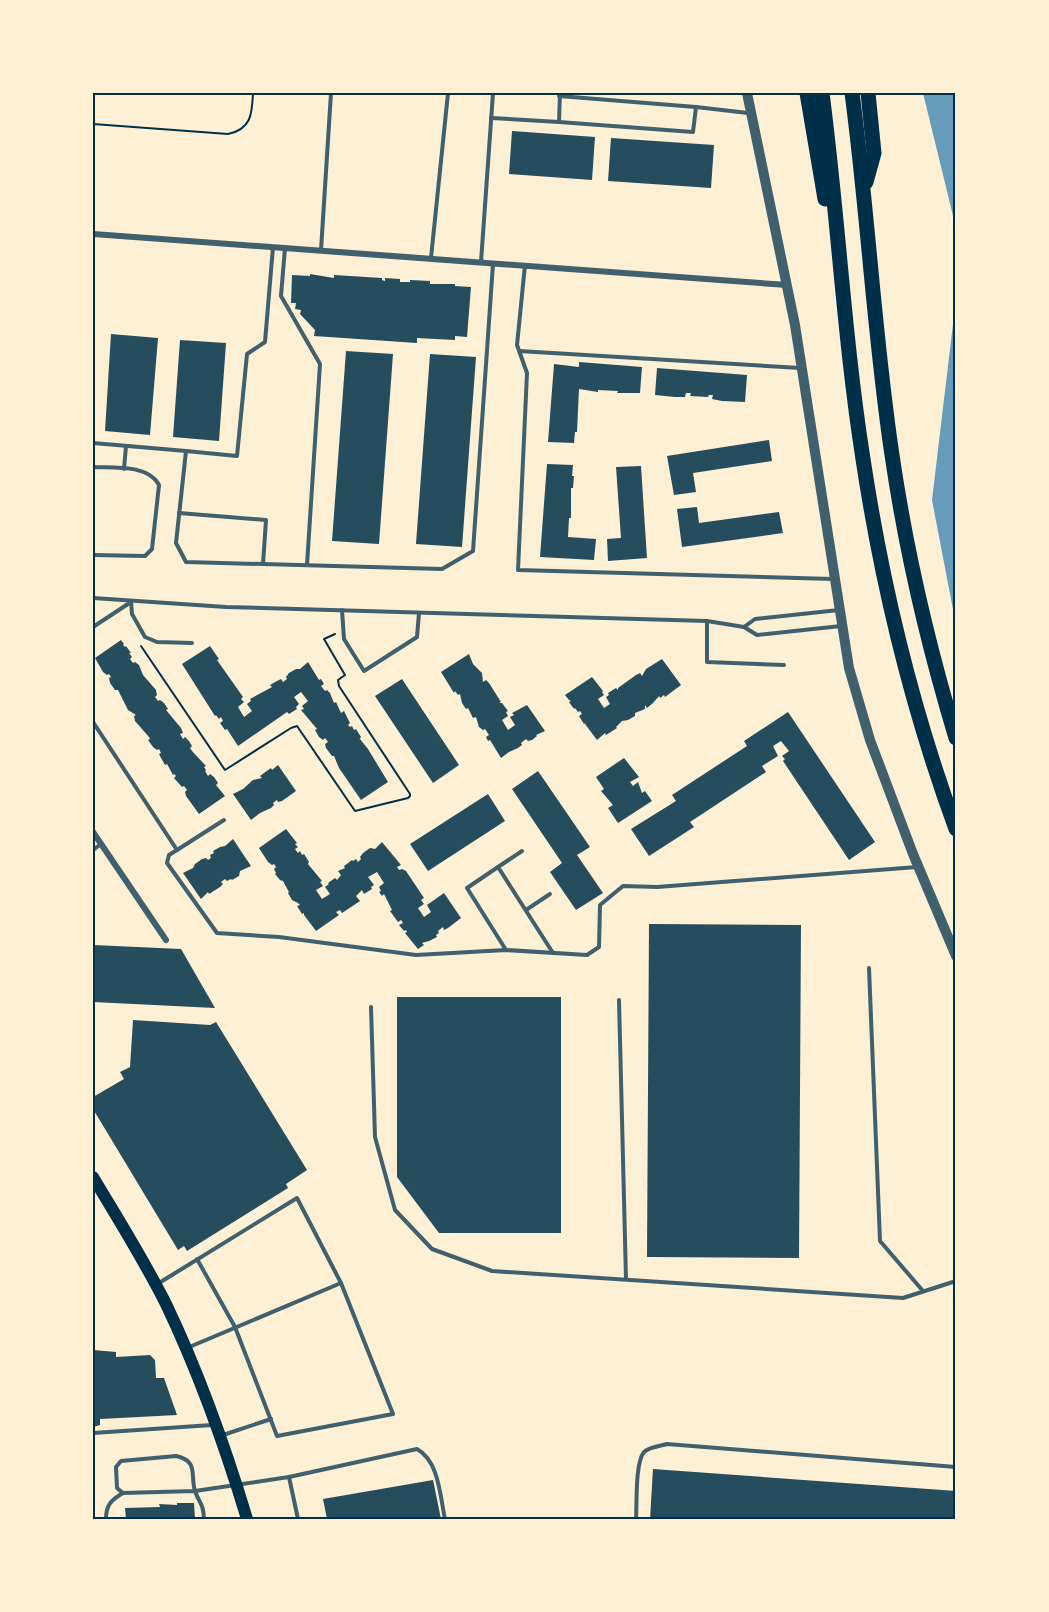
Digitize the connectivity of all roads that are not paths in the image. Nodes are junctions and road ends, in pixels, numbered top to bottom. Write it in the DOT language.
graph roads {
  1 [pos="331,93"];
  2 [pos="448,93"];
  3 [pos="493,93"];
  4 [pos="747,93"];
  5 [pos="807,93"];
  6 [pos="822,93"];
  7 [pos="852,93"];
  8 [pos="868,93"];
  9 [pos="560,94"];
  10 [pos="696,107"];
  11 [pos="751,113"];
  12 [pos="491,118"];
  13 [pos="558,122"];
  14 [pos="863,190"];
  15 [pos="93,234"];
  16 [pos="273,247"];
  17 [pos="285,248"];
  18 [pos="321,250"];
  19 [pos="431,258"];
  20 [pos="481,262"];
  21 [pos="493,263"];
  22 [pos="525,265"];
  23 [pos="787,285"];
  24 [pos="519,351"];
  25 [pos="850,358"];
  26 [pos="802,368"];
  27 [pos="93,443"];
  28 [pos="126,446"];
  29 [pos="186,451"];
  30 [pos="93,467"];
  31 [pos="124,469"];
  32 [pos="180,513"];
  33 [pos="93,555"];
  34 [pos="263,564"];
  35 [pos="307,566"];
  36 [pos="834,579"];
  37 [pos="93,598"];
  38 [pos="131,601"];
  39 [pos="342,610"];
  40 [pos="840,610"];
  41 [pos="419,613"];
  42 [pos="707,621"];
  43 [pos="842,626"];
  44 [pos="93,627"];
  45 [pos="744,627"];
  46 [pos="192,643"];
  47 [pos="784,665"];
  48 [pos="93,722"];
  49 [pos="956,738"];
  50 [pos="224,820"];
  51 [pos="956,829"];
  52 [pos="93,832"];
  53 [pos="102,844"];
  54 [pos="93,850"];
  55 [pos="177,850"];
  56 [pos="522,851"];
  57 [pos="498,867"];
  58 [pos="917,867"];
  59 [pos="550,894"];
  60 [pos="526,910"];
  61 [pos="166,940"];
  62 [pos="506,950"];
  63 [pos="554,953"];
  64 [pos="956,956"];
  65 [pos="869,968"];
  66 [pos="620,1000"];
  67 [pos="371,1007"];
  68 [pos="93,1177"];
  69 [pos="197,1259"];
  70 [pos="626,1279"];
  71 [pos="956,1281"];
  72 [pos="341,1283"];
  73 [pos="155,1285"];
  74 [pos="923,1292"];
  75 [pos="234,1328"];
  76 [pos="186,1348"];
  77 [pos="271,1419"];
  78 [pos="218,1430"];
  79 [pos="93,1433"];
  80 [pos="956,1467"];
  81 [pos="289,1477"];
  82 [pos="237,1485"];
  83 [pos="195,1491"];
  84 [pos="123,1493"];
  85 [pos="106,1519"];
  86 [pos="204,1519"];
  87 [pos="246,1519"];
  88 [pos="298,1519"];
  89 [pos="445,1519"];
  90 [pos="636,1519"];
  1 -- 18 [label="lane"];
  2 -- 19 [label="lane"];
  3 -- 12 [label="lane"];
  4 -- 11 [label="street"];
  5 -- 25 [label="highway"];
  6 -- 25 [label="highway"];
  7 -- 14 [label="highway"];
  8 -- 14 [label="highway"];
  9 -- 10 [label="lane"];
  9 -- 13 [label="lane"];
  10 -- 11 [label="lane"];
  10 -- 13 [label="lane"];
  11 -- 23 [label="street"];
  12 -- 13 [label="lane"];
  12 -- 20 [label="lane"];
  14 -- 49 [label="highway"];
  15 -- 16 [label="street"];
  16 -- 17 [label="street"];
  16 -- 29 [label="lane"];
  17 -- 18 [label="street"];
  17 -- 35 [label="lane"];
  18 -- 19 [label="street"];
  19 -- 20 [label="street"];
  20 -- 21 [label="street"];
  21 -- 22 [label="street"];
  21 -- 35 [label="lane"];
  22 -- 23 [label="street"];
  22 -- 24 [label="lane"];
  23 -- 26 [label="street"];
  24 -- 26 [label="lane"];
  24 -- 36 [label="lane"];
  25 -- 51 [label="highway"];
  26 -- 36 [label="street"];
  27 -- 28 [label="lane"];
  28 -- 29 [label="lane"];
  28 -- 31 [label="lane"];
  29 -- 32 [label="lane"];
  30 -- 31 [label="lane"];
  31 -- 33 [label="lane"];
  32 -- 34 [label="lane"];
  32 -- 34 [label="lane"];
  34 -- 35 [label="lane"];
  36 -- 40 [label="street"];
  37 -- 38 [label="lane"];
  38 -- 39 [label="lane"];
  38 -- 44 [label="lane"];
  38 -- 46 [label="lane"];
  39 -- 41 [label="lane"];
  39 -- 41 [label="lane"];
  40 -- 43 [label="street"];
  40 -- 45 [label="lane"];
  41 -- 42 [label="lane"];
  42 -- 45 [label="lane"];
  42 -- 47 [label="lane"];
  43 -- 45 [label="lane"];
  43 -- 58 [label="street"];
  48 -- 55 [label="lane"];
  50 -- 55 [label="lane"];
  52 -- 53 [label="street"];
  53 -- 54 [label="lane"];
  53 -- 61 [label="street"];
  55 -- 62 [label="lane"];
  56 -- 57 [label="lane"];
  57 -- 60 [label="lane"];
  57 -- 62 [label="lane"];
  58 -- 63 [label="lane"];
  58 -- 64 [label="street"];
  59 -- 60 [label="lane"];
  60 -- 63 [label="lane"];
  62 -- 63 [label="lane"];
  65 -- 74 [label="lane"];
  66 -- 70 [label="lane"];
  67 -- 70 [label="lane"];
  68 -- 73 [label="main road"];
  69 -- 72 [label="lane"];
  69 -- 73 [label="lane"];
  69 -- 75 [label="lane"];
  70 -- 74 [label="lane"];
  71 -- 74 [label="lane"];
  72 -- 75 [label="lane"];
  72 -- 77 [label="lane"];
  73 -- 76 [label="main road"];
  75 -- 76 [label="lane"];
  75 -- 77 [label="lane"];
  76 -- 78 [label="main road"];
  77 -- 78 [label="lane"];
  78 -- 79 [label="lane"];
  78 -- 82 [label="main road"];
  80 -- 90 [label="lane"];
  81 -- 82 [label="lane"];
  81 -- 88 [label="lane"];
  81 -- 89 [label="lane"];
  82 -- 83 [label="lane"];
  82 -- 87 [label="main road"];
  83 -- 84 [label="lane"];
  83 -- 84 [label="lane"];
  83 -- 86 [label="lane"];
  84 -- 85 [label="lane"];
}
